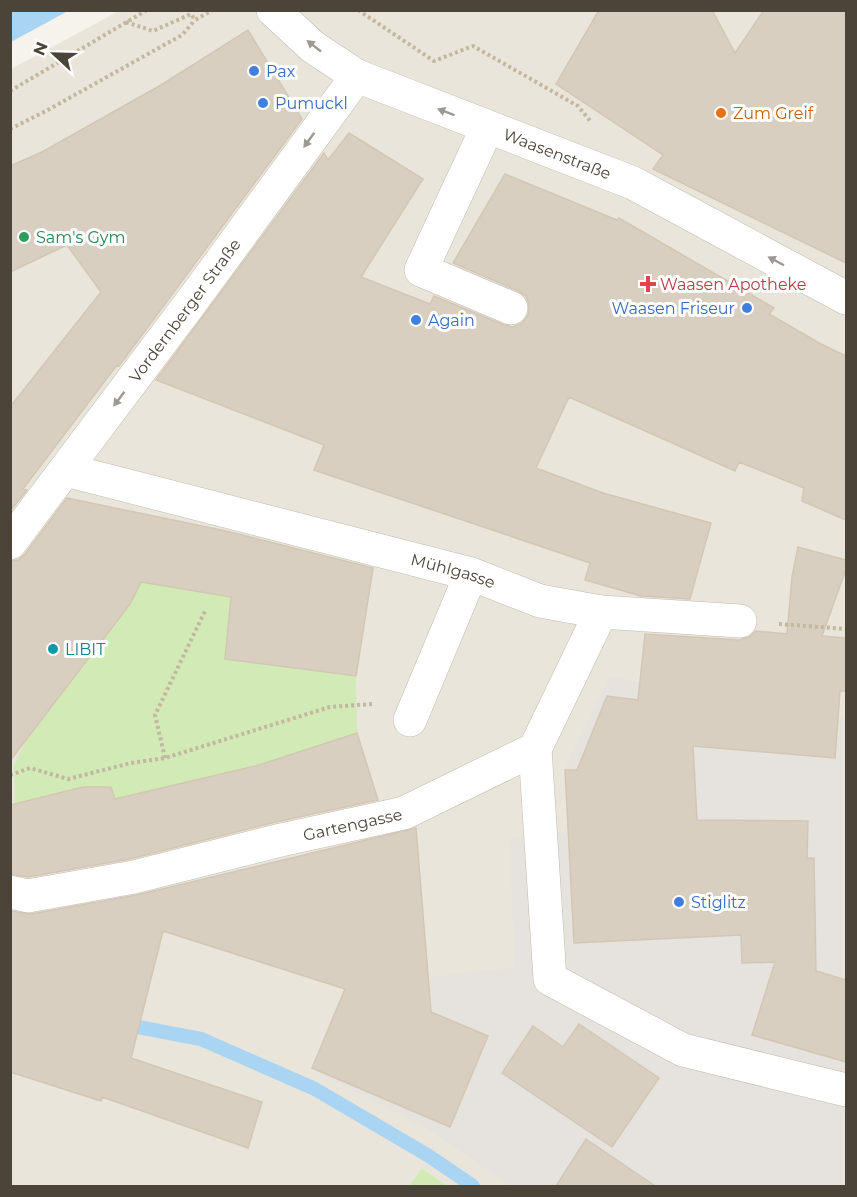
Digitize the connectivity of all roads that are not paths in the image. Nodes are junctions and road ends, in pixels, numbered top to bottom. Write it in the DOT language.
graph roads {
  1 [pos="273,10"];
  2 [pos="357,76"];
  3 [pos="488,128"];
  4 [pos="846,298"];
  5 [pos="511,308"];
  6 [pos="66,470"];
  7 [pos="10,543"];
  8 [pos="471,574"];
  9 [pos="601,612"];
  10 [pos="740,621"];
  11 [pos="410,720"];
  12 [pos="535,748"];
  13 [pos="10,892"];
  14 [pos="846,1090"];
  2 -- 1 [label="street, Waasenstraße, one-way"];
  3 -- 2 [label="street, Waasenstraße, one-way"];
  2 -- 6 [label="street, Vordernberger Straße, one-way"];
  4 -- 3 [label="street, Waasenstraße, one-way"];
  3 -- 5 [label="street"];
  6 -- 7 [label="street, Vordernberger Straße"];
  6 -- 8 [label="street, Mühlgasse"];
  8 -- 9 [label="street, Mühlgasse"];
  8 -- 11 [label="street"];
  9 -- 10 [label="street, Mühlgasse"];
  9 -- 12 [label="street"];
  12 -- 13 [label="street, Gartengasse"];
  12 -- 14 [label="street"];
}
